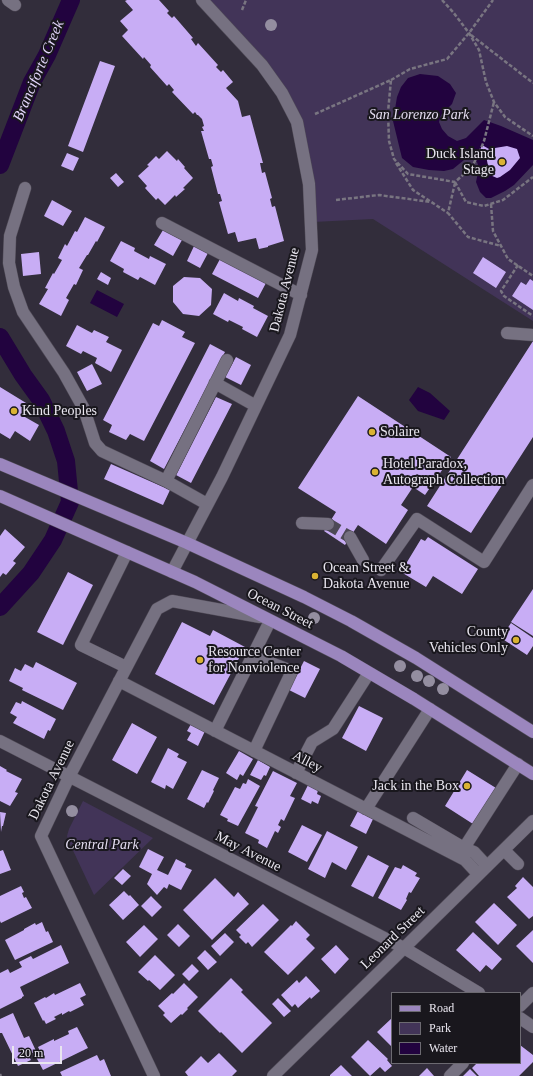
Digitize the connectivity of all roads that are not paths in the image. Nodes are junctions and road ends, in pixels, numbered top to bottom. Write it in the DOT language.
graph roads {
  1 [pos="202,0"];
  2 [pos="25,188"];
  3 [pos="162,223"];
  4 [pos="301,295"];
  5 [pos="507,333"];
  6 [pos="533,335"];
  7 [pos="227,360"];
  8 [pos="215,383"];
  9 [pos="256,406"];
  10 [pos="0,464"];
  11 [pos="166,481"];
  12 [pos="533,484"];
  13 [pos="0,496"];
  14 [pos="208,504"];
  15 [pos="302,523"];
  16 [pos="328,524"];
  17 [pos="350,537"];
  18 [pos="187,543"];
  19 [pos="127,552"];
  20 [pos="363,560"];
  21 [pos="381,570"];
  22 [pos="172,572"];
  23 [pos="267,619"];
  24 [pos="253,656"];
  25 [pos="126,668"];
  26 [pos="369,673"];
  27 [pos="119,682"];
  28 [pos="430,709"];
  29 [pos="215,731"];
  30 [pos="533,732"];
  31 [pos="0,741"];
  32 [pos="254,751"];
  33 [pos="518,764"];
  34 [pos="296,773"];
  35 [pos="533,774"];
  36 [pos="69,777"];
  37 [pos="366,809"];
  38 [pos="413,818"];
  39 [pos="533,821"];
  40 [pos="464,848"];
  41 [pos="504,850"];
  42 [pos="518,864"];
  43 [pos="483,870"];
  44 [pos="404,948"];
  45 [pos="477,992"];
  46 [pos="533,993"];
  47 [pos="521,1005"];
  48 [pos="521,1019"];
  49 [pos="533,1027"];
  50 [pos="462,1064"];
  51 [pos="154,1076"];
  52 [pos="272,1076"];
  53 [pos="450,1076"];
  1 -- 4 [label="street, Dakota Avenue"];
  2 -- 11 [label="street"];
  3 -- 4 [label="street"];
  4 -- 9 [label="street, Dakota Avenue"];
  5 -- 6 [label="street"];
  7 -- 8 [label="street"];
  8 -- 9 [label="street"];
  8 -- 11 [label="street"];
  9 -- 14 [label="street, Dakota Avenue"];
  10 -- 18 [label="main road, Ocean Street"];
  11 -- 14 [label="street"];
  12 -- 21 [label="street"];
  13 -- 19 [label="main road, Ocean Street"];
  14 -- 18 [label="street, Dakota Avenue"];
  15 -- 16 [label="street"];
  17 -- 20 [label="street"];
  18 -- 22 [label="street, Dakota Avenue"];
  18 -- 30 [label="main road, Ocean Street"];
  19 -- 22 [label="main road, Ocean Street"];
  19 -- 25 [label="street"];
  22 -- 23 [label="main road, Ocean Street"];
  23 -- 24 [label="street"];
  23 -- 25 [label="street, Dakota Avenue"];
  23 -- 26 [label="main road, Ocean Street"];
  24 -- 29 [label="street"];
  24 -- 32 [label="street"];
  25 -- 27 [label="street, Dakota Avenue"];
  26 -- 28 [label="main road, Ocean Street"];
  26 -- 34 [label="street"];
  27 -- 29 [label="street, Alley"];
  27 -- 36 [label="street, Dakota Avenue"];
  28 -- 33 [label="main road, Ocean Street"];
  28 -- 37 [label="street"];
  29 -- 32 [label="street, Alley"];
  31 -- 36 [label="street, May Avenue"];
  32 -- 34 [label="street, Alley"];
  33 -- 35 [label="main road, Ocean Street"];
  33 -- 40 [label="street"];
  34 -- 37 [label="street, Alley"];
  36 -- 44 [label="street, May Avenue"];
  36 -- 51 [label="street, Dakota Avenue"];
  37 -- 43 [label="street, Alley"];
  38 -- 40 [label="street"];
  39 -- 41 [label="street, Leonard Street"];
  40 -- 43 [label="street"];
  41 -- 42 [label="street"];
  41 -- 43 [label="street, Leonard Street"];
  43 -- 44 [label="street, Leonard Street"];
  44 -- 45 [label="street, May Avenue"];
  44 -- 52 [label="street, Leonard Street"];
  46 -- 47 [label="street"];
  48 -- 49 [label="street"];
  50 -- 53 [label="street"];
}
